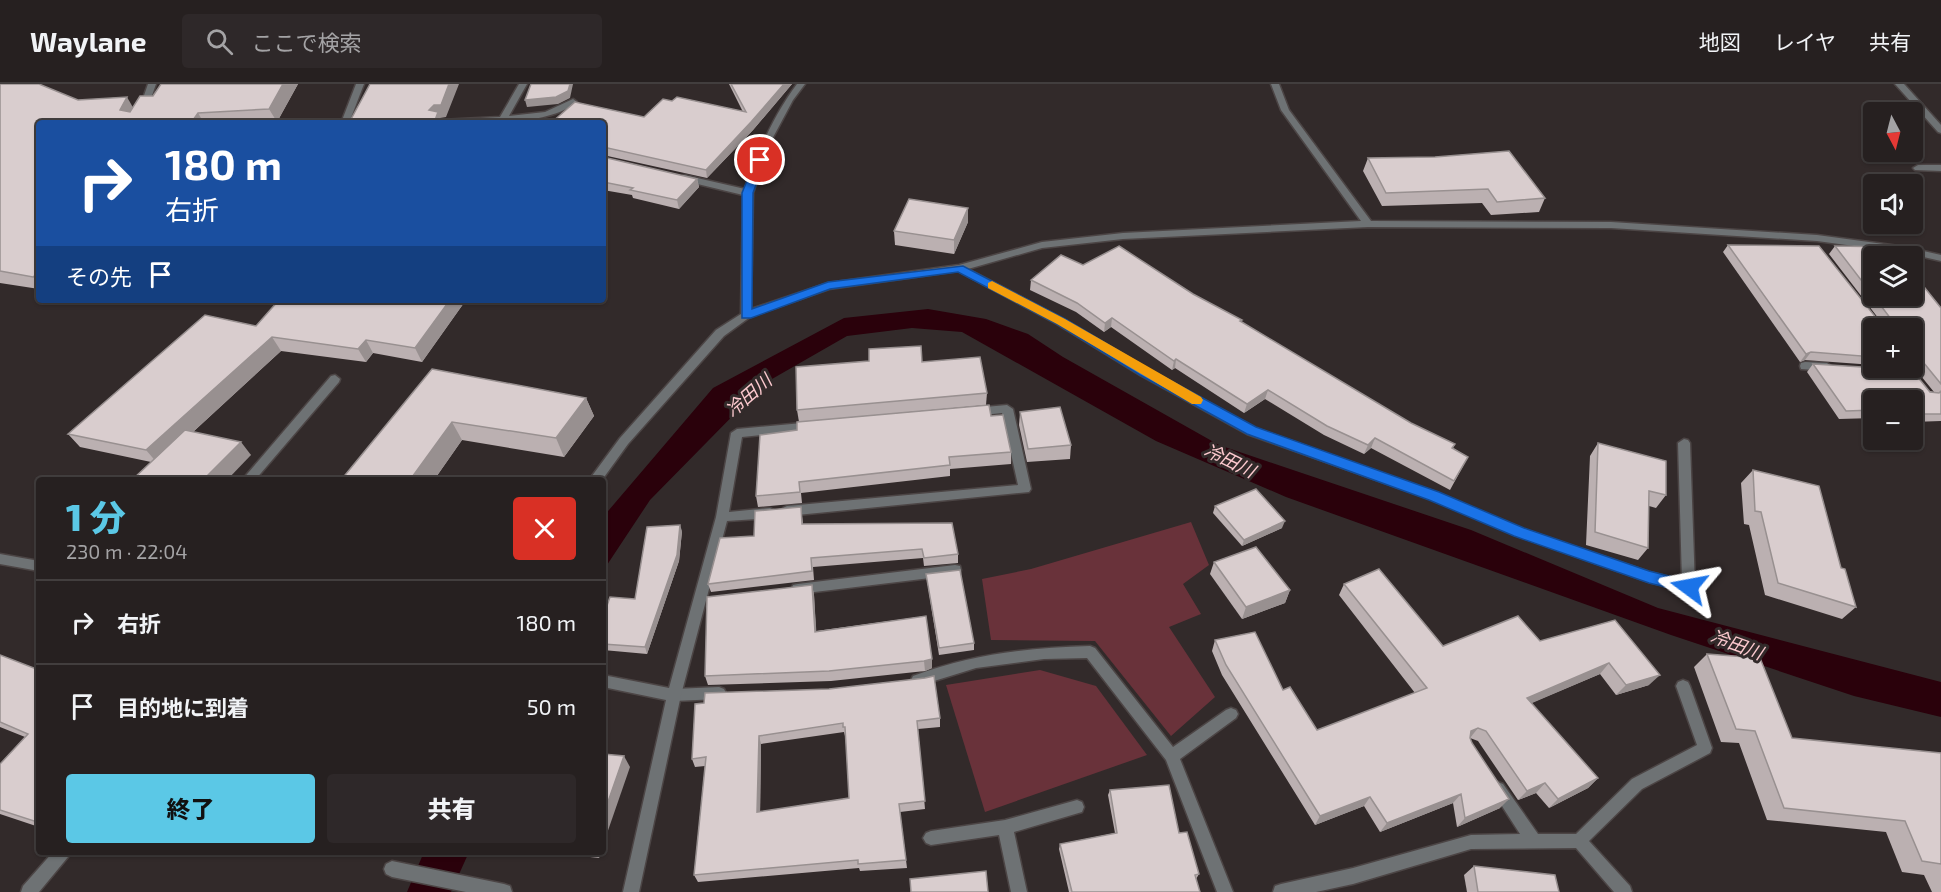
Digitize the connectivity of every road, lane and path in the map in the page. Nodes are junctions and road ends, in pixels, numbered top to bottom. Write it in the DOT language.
graph roads {
  1 [pos="152,84"];
  2 [pos="360,84"];
  3 [pos="523,84"];
  4 [pos="801,84"];
  5 [pos="1275,84"];
  6 [pos="1899,84"];
  7 [pos="573,102"];
  8 [pos="503,119"];
  9 [pos="137,120"];
  10 [pos="346,120"];
  11 [pos="488,120"];
  12 [pos="1941,130"];
  13 [pos="1918,168"];
  14 [pos="1941,168"];
  15 [pos="670,174"];
  16 [pos="747,193"];
  17 [pos="1368,224"];
  18 [pos="1809,237"];
  19 [pos="1816,246"];
  20 [pos="1941,258"];
  21 [pos="959,268"];
  22 [pos="746,315"];
  23 [pos="1805,366"];
  24 [pos="1840,368"];
  25 [pos="336,379"];
  26 [pos="960,413"];
  27 [pos="831,425"];
  28 [pos="1684,443"];
  29 [pos="251,477"];
  30 [pos="597,477"];
  31 [pos="722,517"];
  32 [pos="0,559"];
  33 [pos="36,565"];
  34 [pos="955,570"];
  35 [pos="781,591"];
  36 [pos="902,681"];
  37 [pos="606,682"];
  38 [pos="1683,686"];
  39 [pos="730,693"];
  40 [pos="674,694"];
  41 [pos="1231,714"];
  42 [pos="1172,756"];
  43 [pos="1490,777"];
  44 [pos="1077,807"];
  45 [pos="1005,827"];
  46 [pos="931,838"];
  47 [pos="1534,841"];
  48 [pos="1579,841"];
  49 [pos="60,855"];
  50 [pos="392,868"];
  51 [pos="29,892"];
  52 [pos="504,892"];
  53 [pos="631,892"];
  54 [pos="1019,892"];
  55 [pos="1225,892"];
  56 [pos="1281,892"];
  57 [pos="1624,892"];
  1 -- 9 [label="street"];
  2 -- 10 [label="street"];
  3 -- 8 [label="street"];
  4 -- 16 [label="street"];
  5 -- 17 [label="street"];
  6 -- 12 [label="street"];
  7 -- 8 [label="street"];
  8 -- 11 [label="street"];
  13 -- 14 [label="street"];
  15 -- 16 [label="street"];
  16 -- 22 [label="street"];
  17 -- 18 [label="street"];
  17 -- 21 [label="street"];
  18 -- 19 [label="street"];
  18 -- 20 [label="street"];
  21 -- 22 [label="street"];
  21 -- 28 [label="street"];
  22 -- 30 [label="street"];
  23 -- 24 [label="street"];
  25 -- 29 [label="street"];
  26 -- 31 [label="street"];
  27 -- 31 [label="street"];
  31 -- 40 [label="street"];
  32 -- 33 [label="street"];
  34 -- 35 [label="street"];
  36 -- 42 [label="street"];
  37 -- 40 [label="street"];
  38 -- 48 [label="street"];
  39 -- 40 [label="street"];
  40 -- 53 [label="street"];
  41 -- 42 [label="street"];
  42 -- 55 [label="street"];
  43 -- 47 [label="street"];
  44 -- 45 [label="street"];
  45 -- 46 [label="street"];
  45 -- 54 [label="street"];
  47 -- 48 [label="street"];
  47 -- 56 [label="street"];
  48 -- 57 [label="street"];
  49 -- 51 [label="street"];
  50 -- 52 [label="street"];
}
